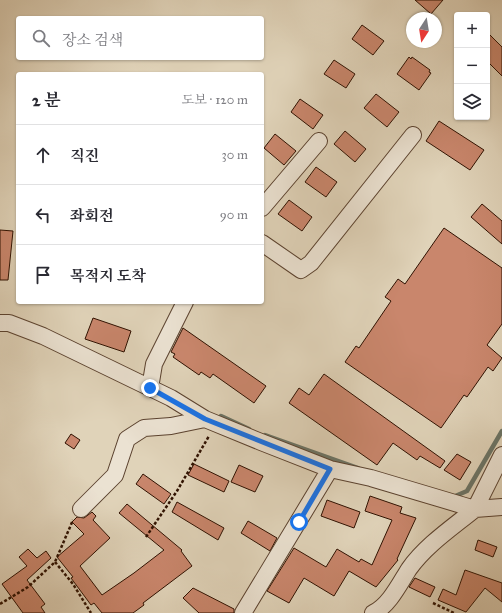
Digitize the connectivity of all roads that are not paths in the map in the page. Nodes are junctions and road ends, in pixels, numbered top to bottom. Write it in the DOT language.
graph roads {
  1 [pos="413,135"];
  2 [pos="319,141"];
  3 [pos="264,206"];
  4 [pos="264,244"];
  5 [pos="184,304"];
  6 [pos="0,323"];
  7 [pos="150,388"];
  8 [pos="210,421"];
  9 [pos="502,455"];
  10 [pos="330,469"];
  11 [pos="502,507"];
  12 [pos="81,509"];
  13 [pos="475,509"];
  14 [pos="243,613"];
  15 [pos="372,613"];
  1 -- 4 [label="street"];
  2 -- 3 [label="street"];
  5 -- 7 [label="street"];
  6 -- 7 [label="street"];
  7 -- 8 [label="street"];
  8 -- 10 [label="street"];
  8 -- 12 [label="street"];
  9 -- 13 [label="street"];
  10 -- 13 [label="street"];
  10 -- 14 [label="street"];
  11 -- 13 [label="street"];
  13 -- 15 [label="street"];
}
